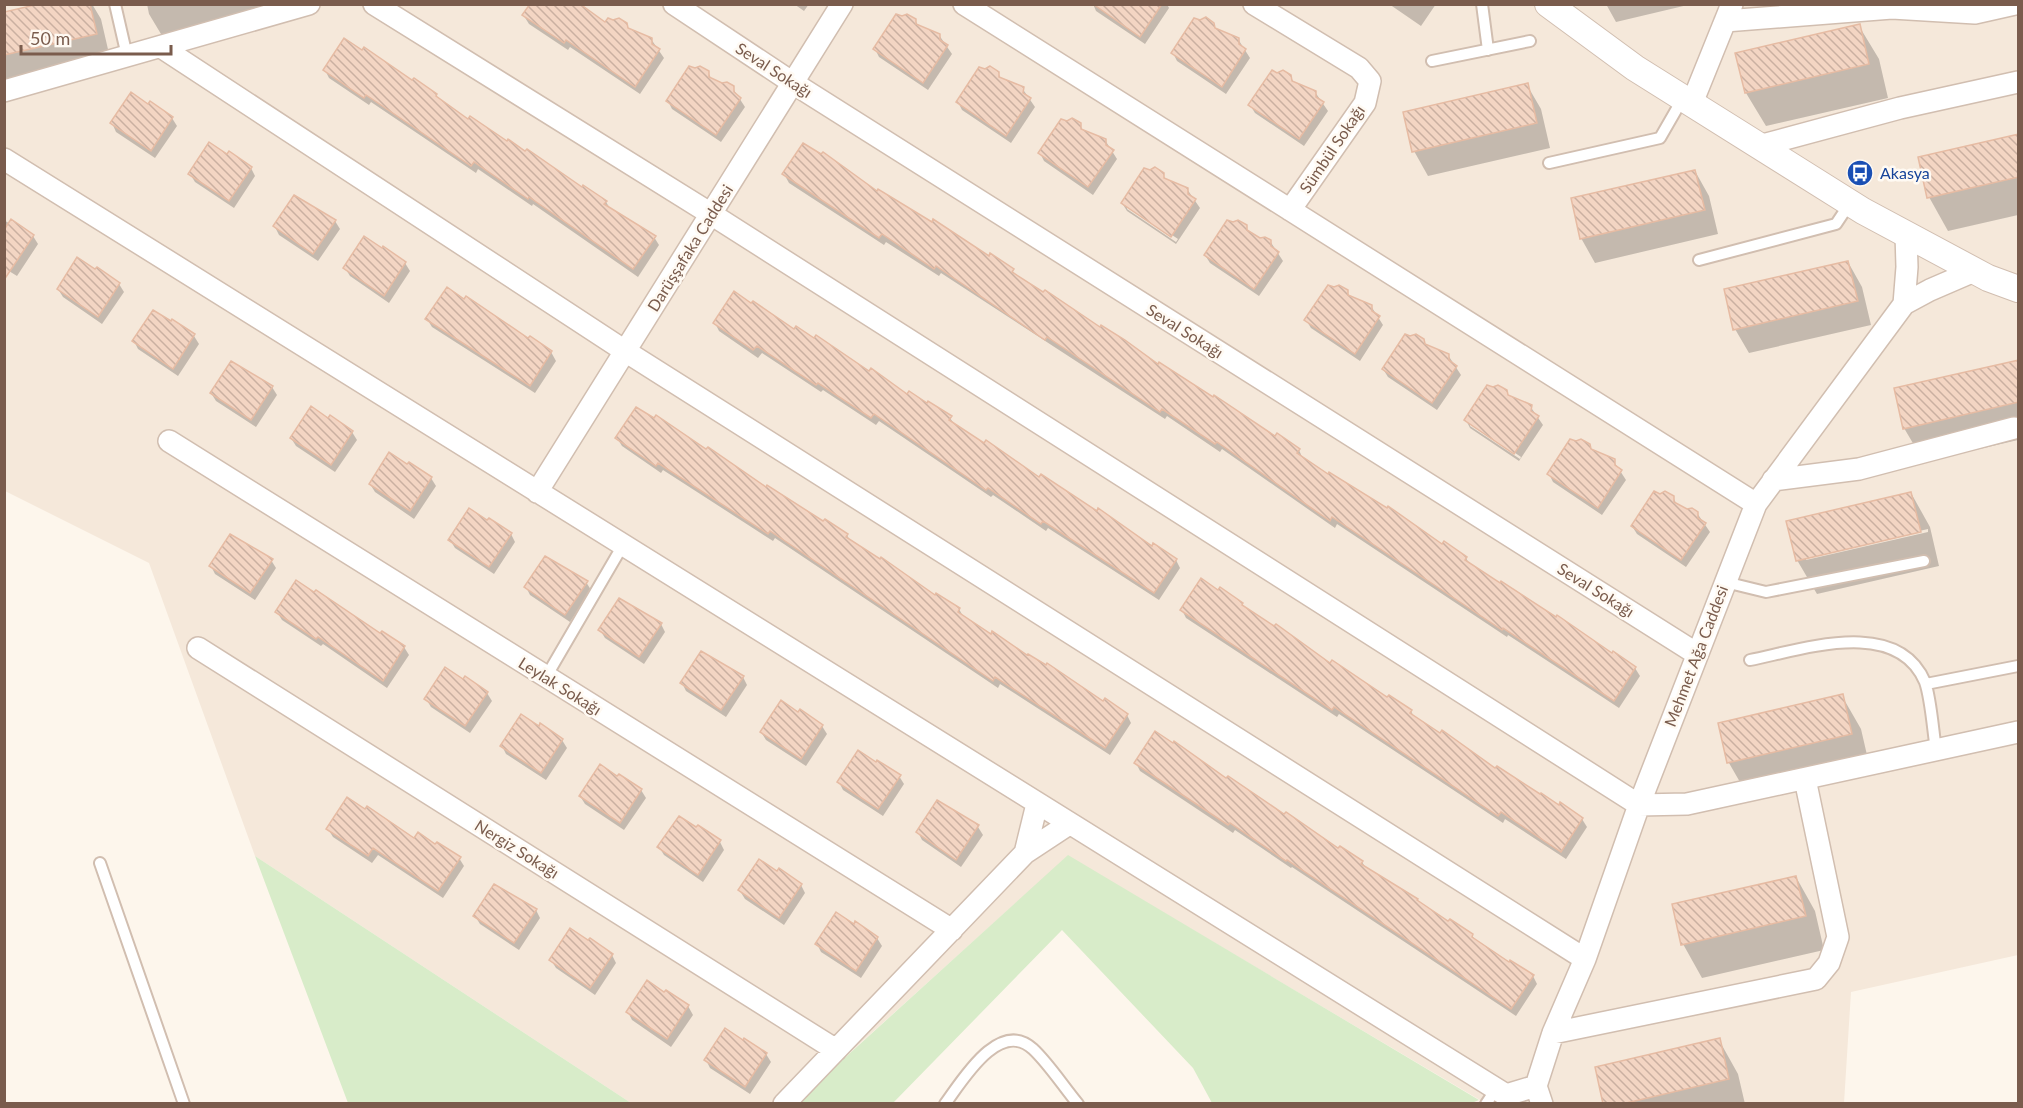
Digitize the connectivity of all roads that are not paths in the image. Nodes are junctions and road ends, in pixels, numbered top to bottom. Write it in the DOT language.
graph roads {
  1 [pos="115,4"];
  2 [pos="309,4"];
  3 [pos="374,4"];
  4 [pos="674,4"];
  5 [pos="842,4"];
  6 [pos="964,4"];
  7 [pos="1254,4"];
  8 [pos="1482,4"];
  9 [pos="1548,4"];
  10 [pos="2015,4"];
  11 [pos="1729,13"];
  12 [pos="1530,41"];
  13 [pos="161,47"];
  14 [pos="1488,50"];
  15 [pos="127,56"];
  16 [pos="1432,62"];
  17 [pos="2019,82"];
  18 [pos="793,83"];
  19 [pos="4,91"];
  20 [pos="1687,100"];
  21 [pos="1759,146"];
  22 [pos="4,159"];
  23 [pos="1549,163"];
  24 [pos="1850,203"];
  25 [pos="1290,210"];
  26 [pos="711,214"];
  27 [pos="1906,234"];
  28 [pos="1699,260"];
  29 [pos="1974,271"];
  30 [pos="2019,289"];
  31 [pos="1904,304"];
  32 [pos="625,351"];
  33 [pos="2014,428"];
  34 [pos="169,441"];
  35 [pos="1773,480"];
  36 [pos="537,492"];
  37 [pos="1756,504"];
  38 [pos="624,545"];
  39 [pos="1924,561"];
  40 [pos="1725,582"];
  41 [pos="198,648"];
  42 [pos="1697,654"];
  43 [pos="1750,660"];
  44 [pos="2019,666"];
  45 [pos="546,677"];
  46 [pos="1926,684"];
  47 [pos="2019,732"];
  48 [pos="1936,750"];
  49 [pos="1805,778"];
  50 [pos="1037,804"];
  51 [pos="1639,805"];
  52 [pos="1069,824"];
  53 [pos="1024,853"];
  54 [pos="100,863"];
  55 [pos="952,930"];
  56 [pos="1585,959"];
  57 [pos="1553,1033"];
  58 [pos="836,1050"];
  59 [pos="1539,1095"];
  60 [pos="1496,1096"];
  61 [pos="184,1104"];
  62 [pos="784,1104"];
  63 [pos="945,1104"];
  64 [pos="1078,1104"];
  1 -- 15 [label="lane"];
  2 -- 13 [label="street"];
  3 -- 26 [label="street"];
  4 -- 18 [label="street, Seval Sokağı"];
  5 -- 18 [label="street, Darüşşafaka Caddesi"];
  6 -- 25 [label="street"];
  7 -- 25 [label="street, Sümbül Sokağı"];
  8 -- 14 [label="lane"];
  9 -- 20 [label="street"];
  10 -- 11 [label="street"];
  11 -- 20 [label="street"];
  12 -- 14 [label="lane"];
  13 -- 15 [label="street"];
  13 -- 32 [label="street"];
  14 -- 16 [label="lane"];
  15 -- 19 [label="street"];
  17 -- 21 [label="street"];
  18 -- 26 [label="street, Darüşşafaka Caddesi"];
  18 -- 42 [label="street, Seval Sokağı"];
  20 -- 21 [label="street"];
  20 -- 23 [label="lane"];
  21 -- 24 [label="street"];
  22 -- 36 [label="street"];
  24 -- 27 [label="street"];
  24 -- 28 [label="lane"];
  25 -- 37 [label="street"];
  26 -- 32 [label="street, Darüşşafaka Caddesi"];
  26 -- 51 [label="street"];
  27 -- 29 [label="street"];
  27 -- 31 [label="street"];
  29 -- 30 [label="street"];
  29 -- 31 [label="street, Mehmet Ağa Caddesi"];
  31 -- 35 [label="street, Mehmet Ağa Caddesi"];
  32 -- 36 [label="street, Darüşşafaka Caddesi"];
  32 -- 56 [label="street"];
  33 -- 35 [label="street"];
  34 -- 45 [label="street, Leylak Sokağı"];
  35 -- 37 [label="street, Mehmet Ağa Caddesi"];
  36 -- 38 [label="street"];
  37 -- 40 [label="street, Mehmet Ağa Caddesi"];
  38 -- 45 [label="lane"];
  38 -- 50 [label="street"];
  39 -- 40 [label="lane"];
  40 -- 42 [label="street, Mehmet Ağa Caddesi"];
  41 -- 58 [label="street, Nergiz Sokağı"];
  42 -- 51 [label="street, Mehmet Ağa Caddesi"];
  43 -- 46 [label="lane"];
  44 -- 46 [label="lane"];
  45 -- 55 [label="street, Leylak Sokağı"];
  46 -- 48 [label="lane"];
  47 -- 48 [label="street"];
  48 -- 49 [label="street"];
  49 -- 51 [label="street"];
  49 -- 57 [label="street"];
  50 -- 52 [label="street"];
  50 -- 53 [label="street"];
  51 -- 56 [label="street, Mehmet Ağa Caddesi"];
  52 -- 53 [label="street"];
  52 -- 60 [label="street"];
  53 -- 55 [label="street"];
  54 -- 61 [label="lane"];
  55 -- 58 [label="street"];
  56 -- 57 [label="street, Mehmet Ağa Caddesi"];
  57 -- 59 [label="street, Mehmet Ağa Caddesi"];
  58 -- 62 [label="street"];
  59 -- 60 [label="street, Mehmet Ağa Caddesi"];
  63 -- 64 [label="lane"];
}
